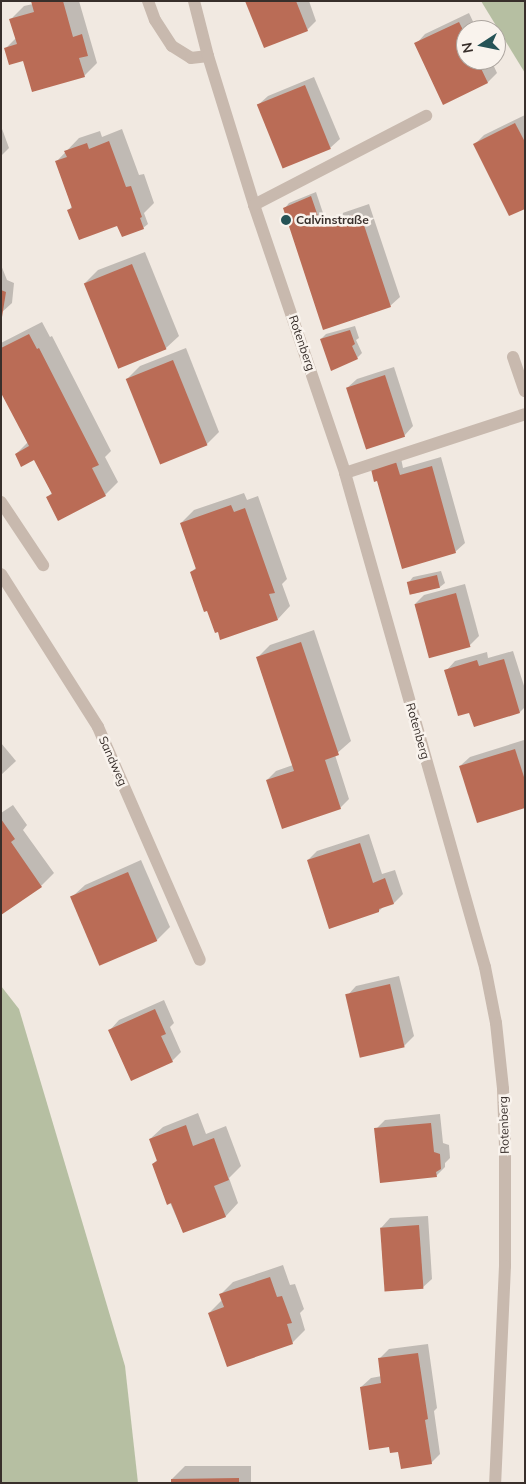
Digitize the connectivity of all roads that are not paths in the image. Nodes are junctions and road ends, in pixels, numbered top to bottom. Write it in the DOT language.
graph roads {
  1 [pos="148,1"];
  2 [pos="194,1"];
  3 [pos="208,56"];
  4 [pos="426,116"];
  5 [pos="254,205"];
  6 [pos="513,356"];
  7 [pos="525,391"];
  8 [pos="525,414"];
  9 [pos="345,473"];
  10 [pos="1,502"];
  11 [pos="42,565"];
  12 [pos="1,574"];
  13 [pos="200,960"];
  14 [pos="495,1483"];
  1 -- 3 [label="street"];
  2 -- 3 [label="street, Rotenberg"];
  3 -- 5 [label="street, Rotenberg"];
  4 -- 5 [label="street"];
  5 -- 9 [label="street, Rotenberg"];
  6 -- 7 [label="street"];
  8 -- 9 [label="street"];
  9 -- 14 [label="street, Rotenberg"];
  10 -- 11 [label="street"];
  12 -- 13 [label="street, Sandweg"];
}
